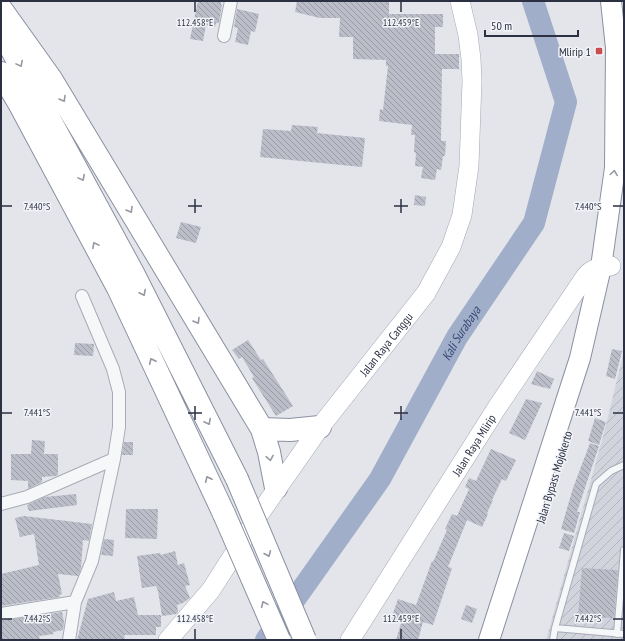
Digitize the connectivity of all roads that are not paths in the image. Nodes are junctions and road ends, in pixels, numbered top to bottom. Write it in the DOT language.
graph roads {
  1 [pos="231,1"];
  2 [pos="460,1"];
  3 [pos="611,1"];
  4 [pos="1,9"];
  5 [pos="1,30"];
  6 [pos="224,36"];
  7 [pos="616,48"];
  8 [pos="1,73"];
  9 [pos="624,78"];
  10 [pos="624,196"];
  11 [pos="606,266"];
  12 [pos="82,296"];
  13 [pos="320,428"];
  14 [pos="262,429"];
  15 [pos="114,459"];
  16 [pos="624,466"];
  17 [pos="276,488"];
  18 [pos="1,504"];
  19 [pos="624,550"];
  20 [pos="75,602"];
  21 [pos="1,614"];
  22 [pos="555,628"];
  23 [pos="617,634"];
  24 [pos="624,634"];
  25 [pos="69,640"];
  26 [pos="168,640"];
  27 [pos="279,640"];
  28 [pos="305,640"];
  29 [pos="350,640"];
  30 [pos="489,640"];
  31 [pos="502,640"];
  32 [pos="553,640"];
  1 -- 6 [label="street"];
  2 -- 13 [label="main road, Jalan Raya Canggu"];
  3 -- 7 [label="highway"];
  4 -- 14 [label="highway, one-way"];
  5 -- 28 [label="highway, one-way, bridge"];
  7 -- 9 [label="highway"];
  11 -- 7 [label="highway, one-way"];
  27 -- 8 [label="highway, one-way, bridge"];
  10 -- 11 [label="highway"];
  11 -- 29 [label="main road, Jalan Raya Mlirip"];
  11 -- 30 [label="highway, Jalan Bypass Mojokerto"];
  11 -- 31 [label="highway, Jalan Bypass Mojokerto"];
  12 -- 15 [label="street"];
  13 -- 14 [label="highway"];
  13 -- 17 [label="main road, Jalan Raya Canggu"];
  14 -- 17 [label="highway, one-way"];
  15 -- 18 [label="street"];
  15 -- 20 [label="street"];
  16 -- 22 [label="lane"];
  17 -- 26 [label="main road, Jalan Raya Canggu"];
  19 -- 23 [label="lane"];
  20 -- 21 [label="street"];
  20 -- 25 [label="street"];
  22 -- 23 [label="lane"];
  22 -- 32 [label="lane"];
  23 -- 24 [label="lane"];
}
